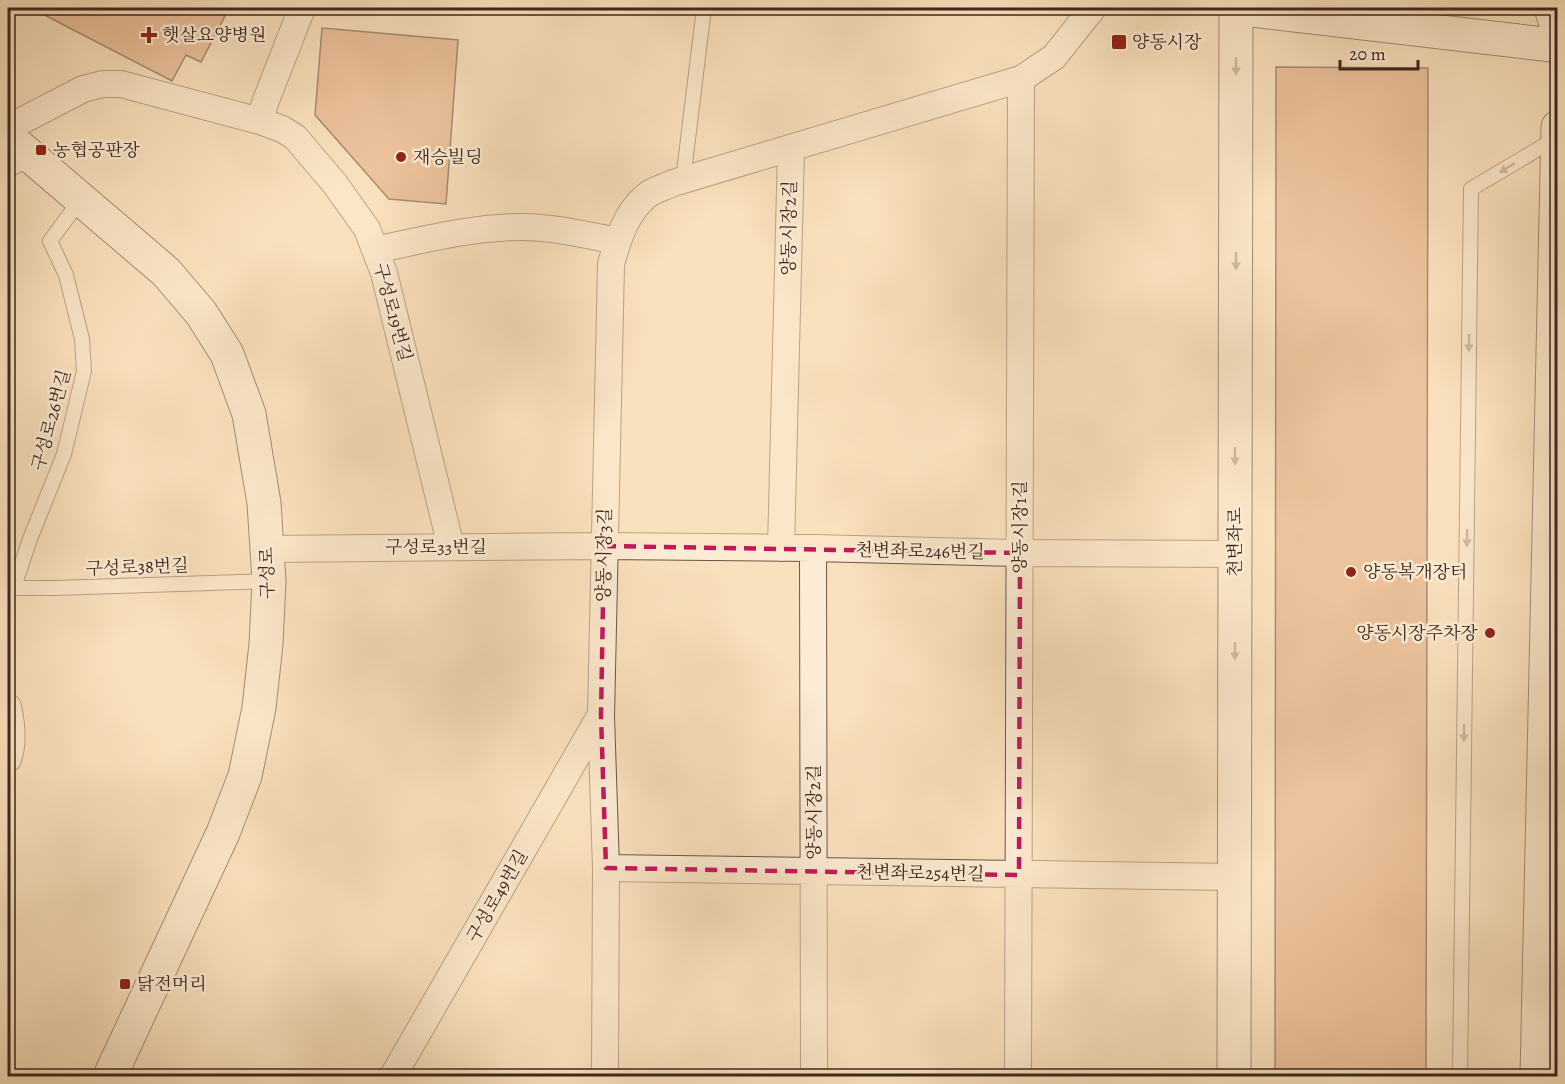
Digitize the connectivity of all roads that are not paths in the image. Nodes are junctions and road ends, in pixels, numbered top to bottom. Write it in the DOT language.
graph roads {
  1 [pos="302,8"];
  2 [pos="704,8"];
  3 [pos="1093,8"];
  4 [pos="1236,8"];
  5 [pos="1551,8"];
  6 [pos="1557,30"];
  7 [pos="1557,46"];
  8 [pos="1021,79"];
  9 [pos="260,121"];
  10 [pos="1557,127"];
  11 [pos="8,128"];
  12 [pos="8,137"];
  13 [pos="1557,138"];
  14 [pos="791,149"];
  15 [pos="20,164"];
  16 [pos="683,180"];
  17 [pos="81,199"];
  18 [pos="617,240"];
  19 [pos="1556,248"];
  20 [pos="375,250"];
  21 [pos="604,546"];
  22 [pos="451,547"];
  23 [pos="781,548"];
  24 [pos="813,548"];
  25 [pos="267,549"];
  26 [pos="1020,553"];
  27 [pos="1235,554"];
  28 [pos="268,581"];
  29 [pos="11,588"];
  30 [pos="8,708"];
  31 [pos="601,716"];
  32 [pos="8,759"];
  33 [pos="1551,784"];
  34 [pos="606,868"];
  35 [pos="814,872"];
  36 [pos="1019,875"];
  37 [pos="1234,877"];
  38 [pos="110,1077"];
  39 [pos="393,1077"];
  40 [pos="605,1077"];
  41 [pos="814,1077"];
  42 [pos="1018,1077"];
  43 [pos="1234,1077"];
  44 [pos="1460,1077"];
  45 [pos="1537,1077"];
  1 -- 9 [label="street"];
  2 -- 16 [label="lane"];
  3 -- 8 [label="street"];
  4 -- 7 [label="street, bridge"];
  4 -- 27 [label="street, 천변좌로, one-way"];
  5 -- 6 [label="street"];
  8 -- 14 [label="street"];
  8 -- 26 [label="street, 양동시장1길"];
  9 -- 11 [label="street, 구성로19번길"];
  9 -- 20 [label="street, 구성로19번길"];
  10 -- 13 [label="street"];
  12 -- 15 [label="street, 구성로"];
  13 -- 19 [label="street"];
  13 -- 44 [label="lane, one-way"];
  14 -- 16 [label="street, 양동시장3길"];
  14 -- 23 [label="street, 양동시장2길"];
  15 -- 17 [label="street, 구성로"];
  16 -- 18 [label="street, 양동시장3길"];
  17 -- 25 [label="street, 구성로"];
  17 -- 29 [label="lane, 구성로26번길"];
  18 -- 20 [label="street"];
  18 -- 21 [label="street, 양동시장3길"];
  19 -- 33 [label="street"];
  20 -- 22 [label="street, 구성로19번길"];
  21 -- 22 [label="street, 구성로33번길"];
  21 -- 23 [label="street, 천변좌로246번길"];
  21 -- 31 [label="street, 양동시장3길"];
  22 -- 25 [label="street, 구성로33번길"];
  23 -- 24 [label="street, 천변좌로246번길"];
  24 -- 26 [label="street, 천변좌로246번길"];
  24 -- 35 [label="street, 양동시장2길"];
  25 -- 28 [label="street, 구성로"];
  26 -- 27 [label="street, 천변좌로246번길"];
  26 -- 36 [label="street, 양동시장1길"];
  27 -- 37 [label="street, 천변좌로, one-way"];
  28 -- 29 [label="lane, 구성로38번길"];
  28 -- 38 [label="street, 구성로"];
  30 -- 32 [label="street"];
  31 -- 34 [label="street, 양동시장3길"];
  31 -- 39 [label="street, 구성로49번길"];
  33 -- 45 [label="street"];
  34 -- 35 [label="street, 천변좌로254번길"];
  34 -- 40 [label="street, 양동시장3길"];
  35 -- 36 [label="street, 천변좌로254번길"];
  35 -- 41 [label="street, 양동시장2길"];
  36 -- 37 [label="street, 천변좌로254번길"];
  36 -- 42 [label="street, 양동시장1길"];
  37 -- 43 [label="street, 천변좌로"];
}
